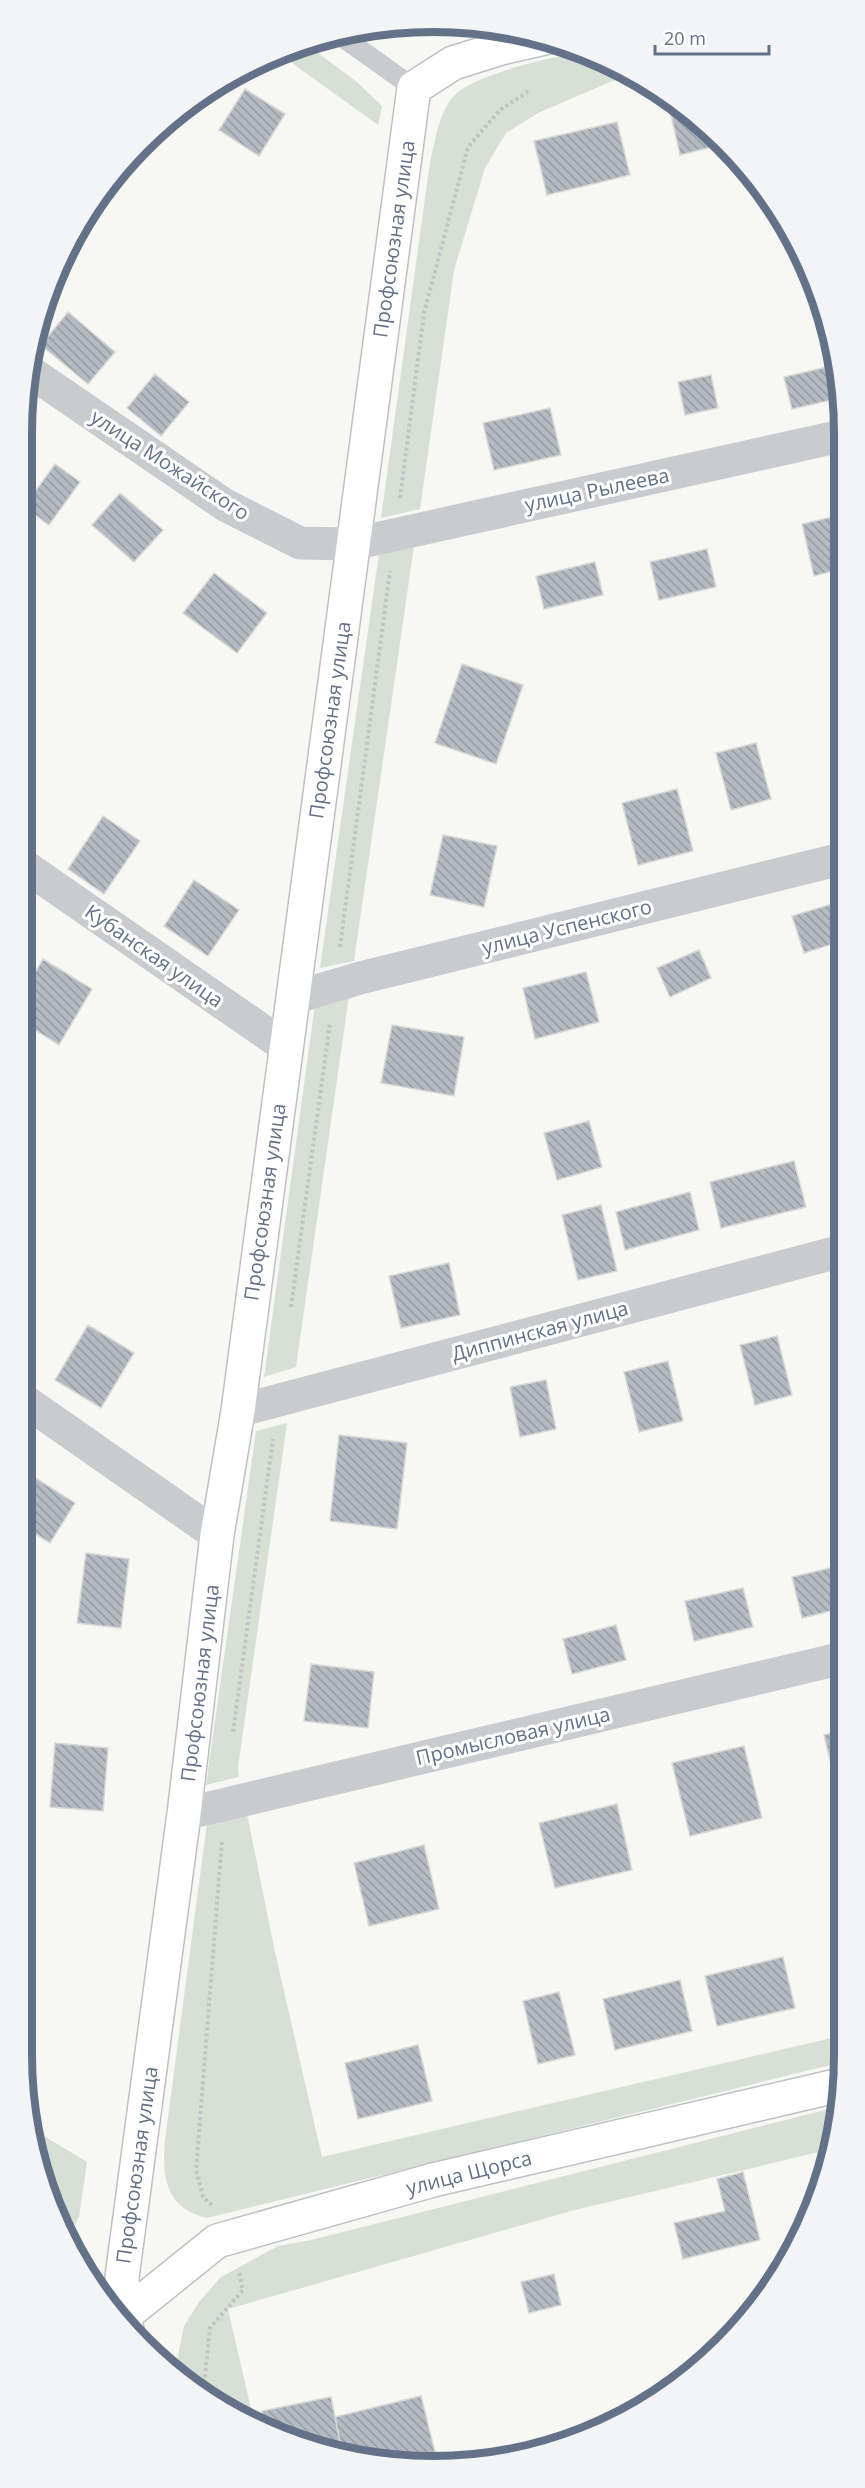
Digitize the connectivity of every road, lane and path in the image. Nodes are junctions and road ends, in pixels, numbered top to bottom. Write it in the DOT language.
graph roads {
  1 [pos="347,41"];
  2 [pos="525,42"];
  3 [pos="414,88"];
  4 [pos="530,90"];
  5 [pos="36,376"];
  6 [pos="834,438"];
  7 [pos="395,534"];
  8 [pos="353,544"];
  9 [pos="834,861"];
  10 [pos="32,871"];
  11 [pos="335,985"];
  12 [pos="293,998"];
  13 [pos="286,1047"];
  14 [pos="834,1253"];
  15 [pos="290,1318"];
  16 [pos="279,1401"];
  17 [pos="32,1405"];
  18 [pos="238,1411"];
  19 [pos="218,1535"];
  20 [pos="834,1660"];
  21 [pos="232,1737"];
  22 [pos="225,1804"];
  23 [pos="184,1814"];
  24 [pos="832,2087"];
  25 [pos="203,2197"];
  26 [pos="239,2272"];
  27 [pos="121,2308"];
  28 [pos="126,2314"];
  29 [pos="204,2385"];
  1 -- 3 [label="lane"];
  2 -- 3 [label="street"];
  3 -- 8 [label="street, Профсоюзная улица"];
  4 -- 7 [label="path"];
  5 -- 8 [label="street, улица Можайского"];
  6 -- 7 [label="street, улица Рылеева"];
  7 -- 8 [label="street, улица Рылеева"];
  7 -- 11 [label="path"];
  8 -- 12 [label="street, Профсоюзная улица"];
  9 -- 11 [label="street, улица Успенского"];
  10 -- 13 [label="street, Кубанская улица"];
  11 -- 12 [label="street, улица Успенского"];
  11 -- 15 [label="path"];
  12 -- 13 [label="street, Профсоюзная улица"];
  13 -- 18 [label="street, Профсоюзная улица"];
  14 -- 16 [label="street, Диппинская улица"];
  16 -- 18 [label="street, Диппинская улица"];
  16 -- 21 [label="path"];
  17 -- 19 [label="street"];
  18 -- 19 [label="street, Профсоюзная улица"];
  19 -- 23 [label="street, Профсоюзная улица"];
  20 -- 22 [label="street, Промысловая улица"];
  22 -- 23 [label="street, Промысловая улица"];
  22 -- 25 [label="path"];
  23 -- 27 [label="street, Профсоюзная улица"];
  24 -- 28 [label="street, улица Щорса"];
  26 -- 29 [label="path"];
}
